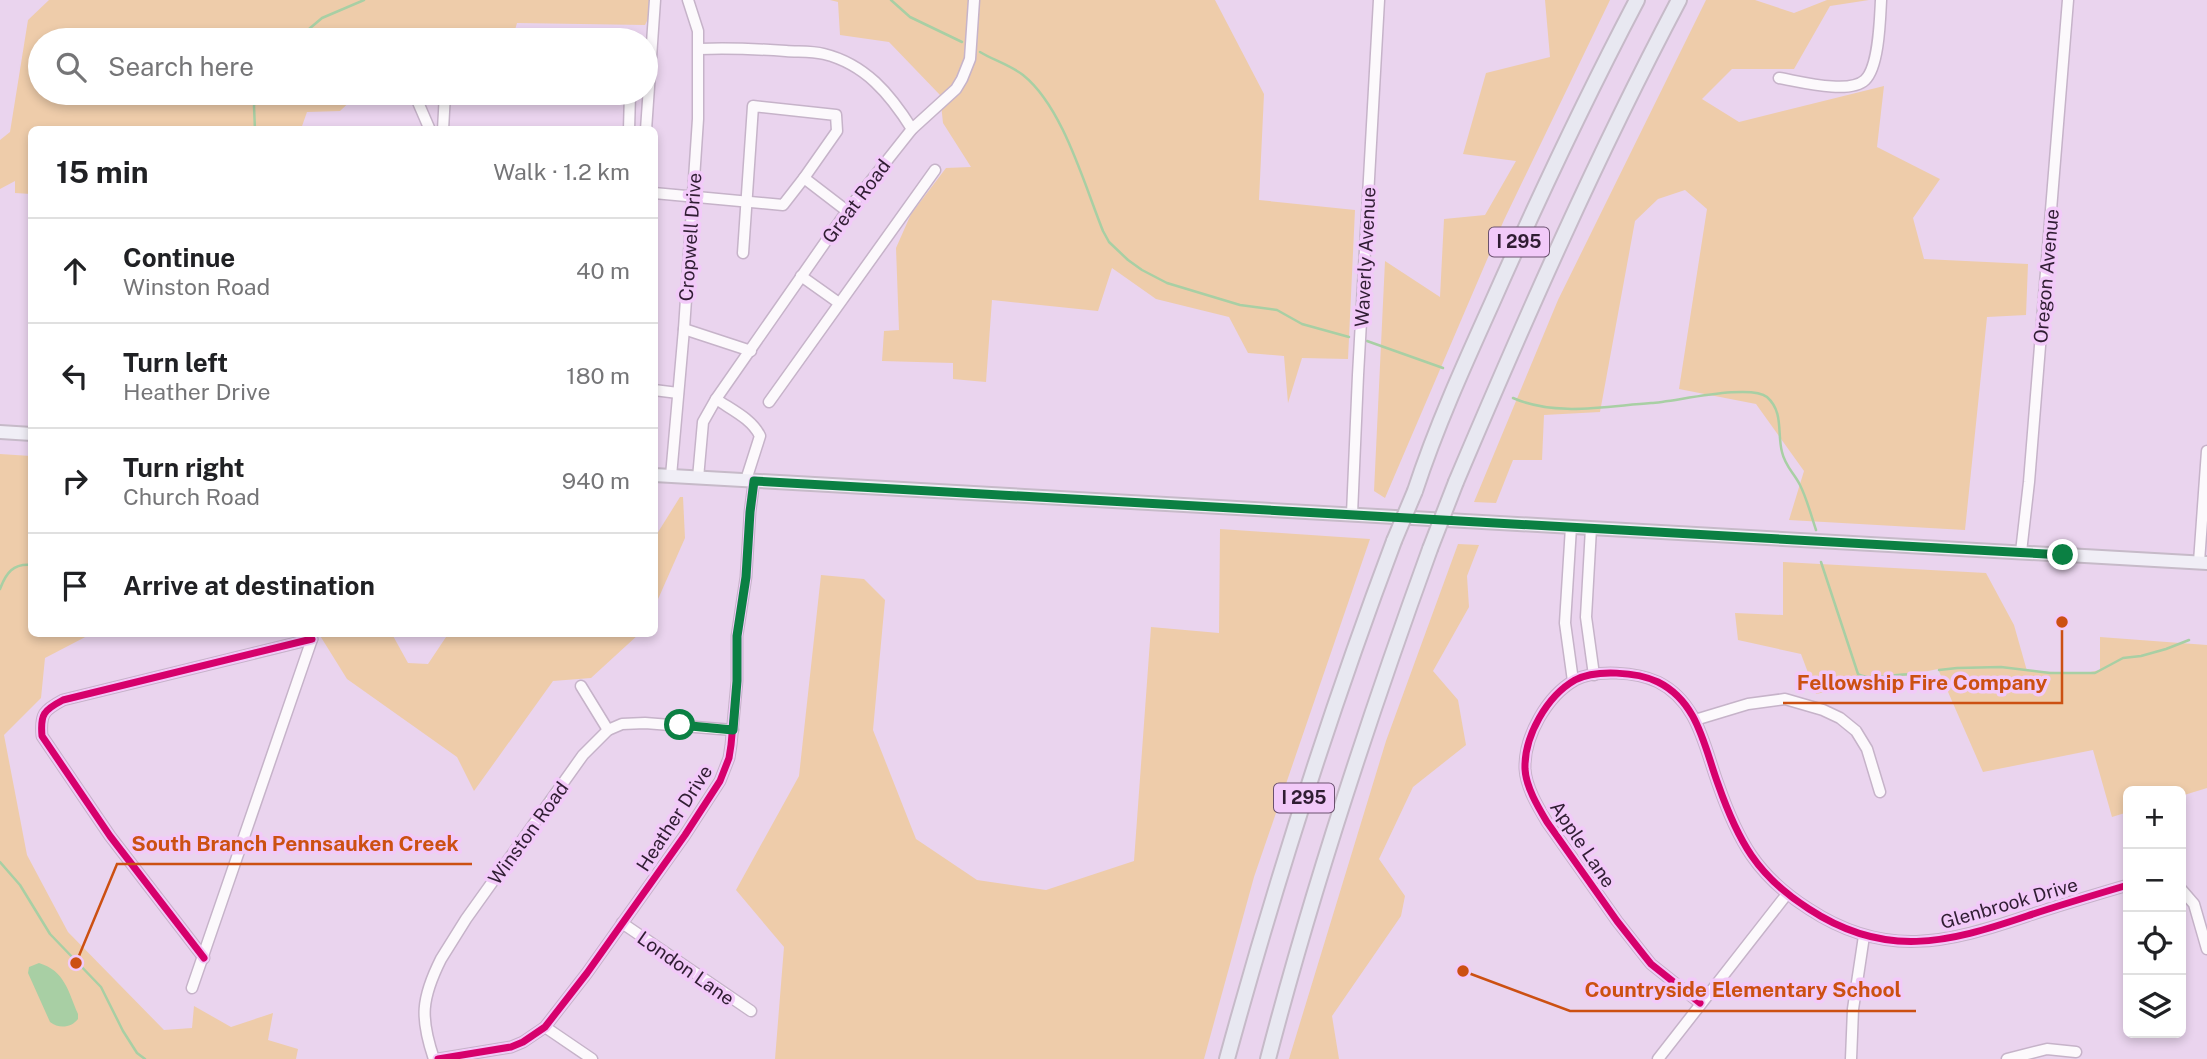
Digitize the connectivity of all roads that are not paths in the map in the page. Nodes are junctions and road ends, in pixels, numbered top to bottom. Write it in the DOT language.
graph roads {
  1 [pos="655,0"];
  2 [pos="688,0"];
  3 [pos="974,0"];
  4 [pos="1379,0"];
  5 [pos="1637,0"];
  6 [pos="1679,0"];
  7 [pos="1881,0"];
  8 [pos="2068,0"];
  9 [pos="653,28"];
  10 [pos="699,49"];
  11 [pos="1779,78"];
  12 [pos="419,105"];
  13 [pos="444,105"];
  14 [pos="630,105"];
  15 [pos="648,105"];
  16 [pos="428,126"];
  17 [pos="443,126"];
  18 [pos="629,126"];
  19 [pos="646,126"];
  20 [pos="912,129"];
  21 [pos="935,170"];
  22 [pos="804,178"];
  23 [pos="658,194"];
  24 [pos="692,197"];
  25 [pos="746,201"];
  26 [pos="847,211"];
  27 [pos="743,253"];
  28 [pos="802,276"];
  29 [pos="839,303"];
  30 [pos="684,329"];
  31 [pos="751,351"];
  32 [pos="658,390"];
  33 [pos="678,393"];
  34 [pos="716,400"];
  35 [pos="769,401"];
  36 [pos="0,432"];
  37 [pos="28,434"];
  38 [pos="2207,451"];
  39 [pos="658,475"];
  40 [pos="671,476"];
  41 [pos="698,478"];
  42 [pos="750,480"];
  43 [pos="1352,514"];
  44 [pos="1571,527"];
  45 [pos="1591,528"];
  46 [pos="2021,552"];
  47 [pos="2203,562"];
  48 [pos="1594,675"];
  49 [pos="1573,681"];
  50 [pos="582,685"];
  51 [pos="1695,720"];
  52 [pos="608,730"];
  53 [pos="733,730"];
  54 [pos="1880,792"];
  55 [pos="2123,887"];
  56 [pos="1787,894"];
  57 [pos="2186,895"];
  58 [pos="622,923"];
  59 [pos="1864,936"];
  60 [pos="2207,949"];
  61 [pos="204,958"];
  62 [pos="192,988"];
  63 [pos="1700,1003"];
  64 [pos="751,1011"];
  65 [pos="545,1027"];
  66 [pos="2076,1052"];
  67 [pos="436,1059"];
  68 [pos="592,1059"];
  69 [pos="1227,1059"];
  70 [pos="1268,1059"];
  71 [pos="1658,1059"];
  72 [pos="1851,1059"];
  73 [pos="2007,1059"];
  1 -- 9 [label="street"];
  2 -- 10 [label="street, Cropwell Drive"];
  3 -- 20 [label="street, Great Road"];
  4 -- 43 [label="street, Waverly Avenue"];
  5 -- 69 [label="highway, I 295, bridge"];
  6 -- 70 [label="highway, I 295, bridge"];
  7 -- 11 [label="street"];
  8 -- 46 [label="street, Oregon Avenue"];
  10 -- 20 [label="street"];
  10 -- 24 [label="street, Cropwell Drive"];
  12 -- 16 [label="street"];
  13 -- 17 [label="street"];
  14 -- 18 [label="street"];
  15 -- 19 [label="street"];
  20 -- 26 [label="street, Great Road"];
  21 -- 29 [label="street"];
  22 -- 25 [label="street"];
  22 -- 25 [label="street"];
  22 -- 26 [label="street"];
  23 -- 24 [label="street"];
  24 -- 25 [label="street"];
  24 -- 30 [label="street, Cropwell Drive"];
  25 -- 27 [label="street"];
  26 -- 28 [label="street, Great Road"];
  28 -- 29 [label="street"];
  28 -- 31 [label="street, Great Road"];
  29 -- 35 [label="street"];
  30 -- 31 [label="street"];
  30 -- 33 [label="street, Cropwell Drive"];
  31 -- 34 [label="street, Great Road"];
  32 -- 33 [label="street"];
  33 -- 40 [label="street, Cropwell Drive"];
  34 -- 41 [label="street, Great Road"];
  34 -- 42 [label="street"];
  36 -- 37 [label="main road"];
  38 -- 47 [label="street"];
  39 -- 40 [label="main road"];
  40 -- 41 [label="main road"];
  41 -- 42 [label="main road"];
  42 -- 43 [label="main road"];
  42 -- 53 [label="street, Heather Drive"];
  43 -- 44 [label="main road"];
  44 -- 45 [label="main road"];
  44 -- 49 [label="street"];
  45 -- 46 [label="main road"];
  45 -- 48 [label="street"];
  46 -- 47 [label="main road"];
  48 -- 49 [label="street, Glenbrook Drive"];
  48 -- 51 [label="street, Glenbrook Drive"];
  49 -- 63 [label="street, Apple Lane"];
  50 -- 52 [label="street"];
  51 -- 54 [label="street"];
  51 -- 56 [label="street, Glenbrook Drive"];
  52 -- 53 [label="street"];
  52 -- 67 [label="street, Winston Road"];
  53 -- 58 [label="street, Heather Drive"];
  55 -- 59 [label="street, Glenbrook Drive"];
  56 -- 59 [label="street, Glenbrook Drive"];
  56 -- 63 [label="street"];
  57 -- 60 [label="street"];
  58 -- 64 [label="street, London Lane"];
  58 -- 65 [label="street, Heather Drive"];
  59 -- 72 [label="street"];
  61 -- 61 [label="street"];
  61 -- 62 [label="street"];
  63 -- 71 [label="street"];
  65 -- 67 [label="street, Heather Drive"];
  65 -- 68 [label="street"];
  66 -- 73 [label="street"];
}
